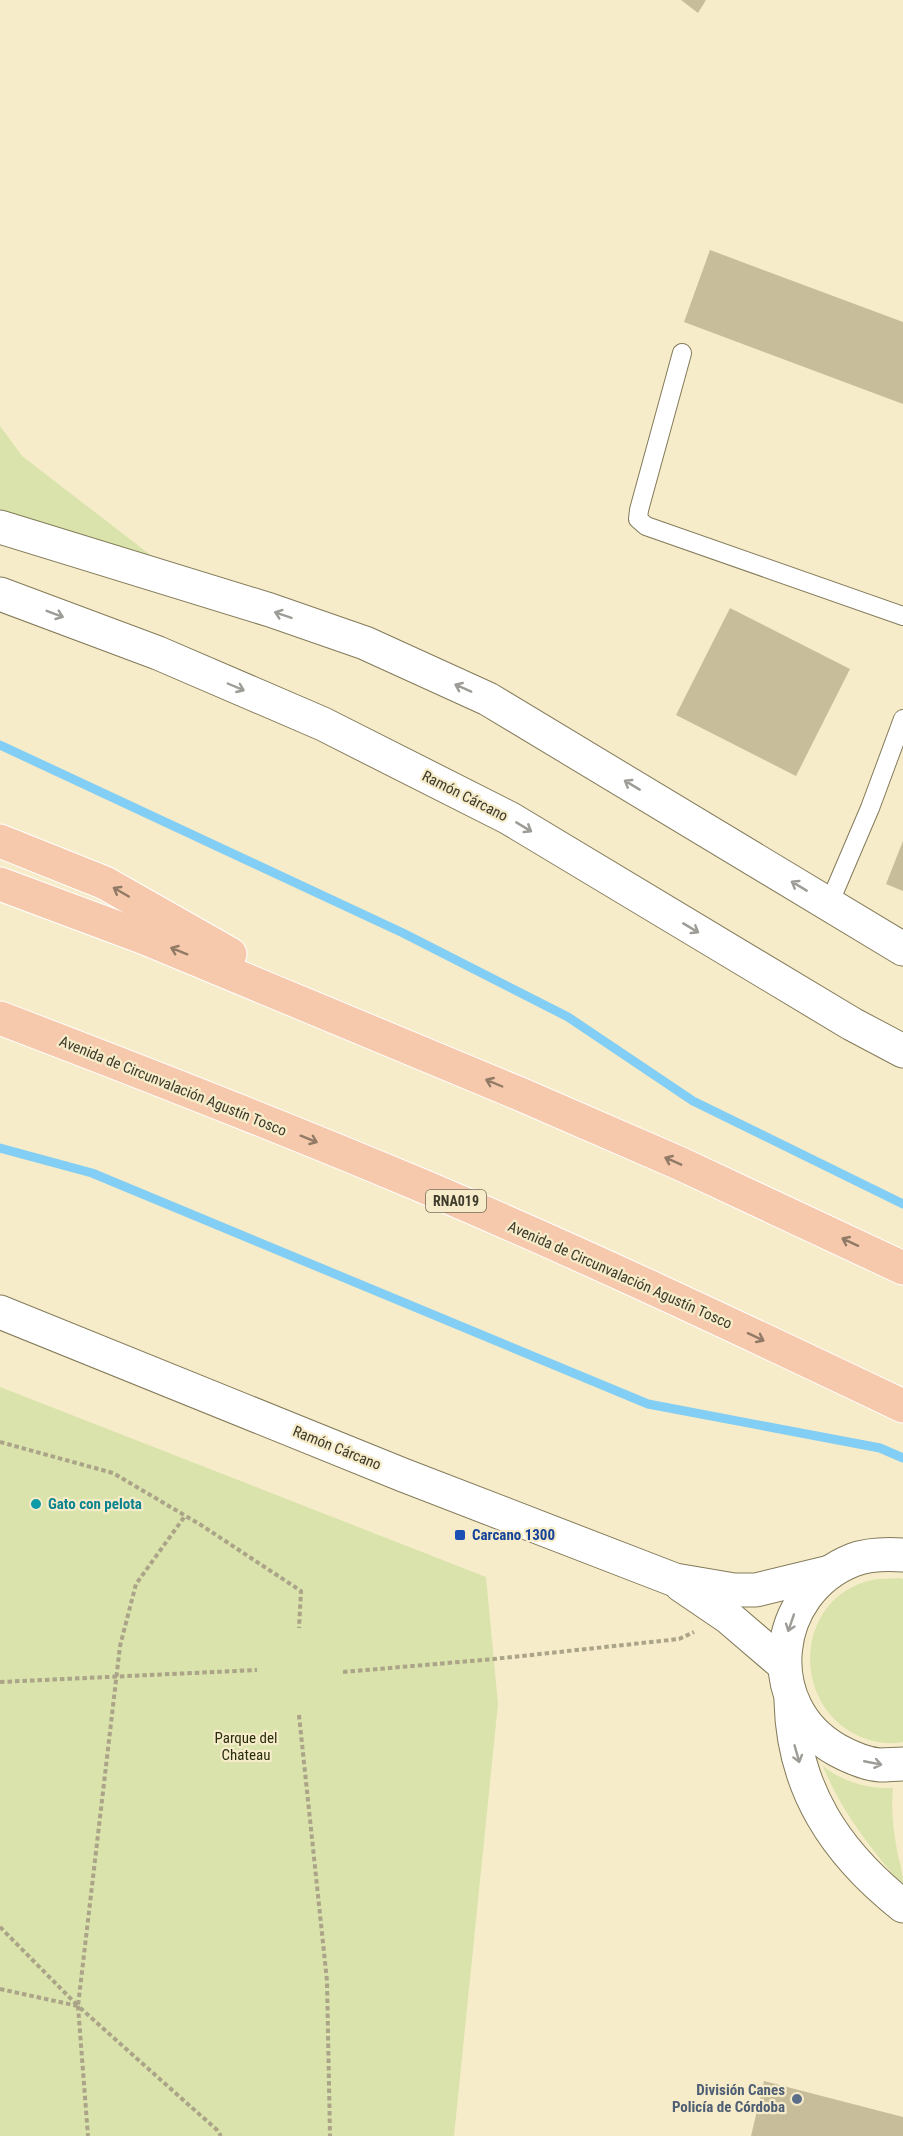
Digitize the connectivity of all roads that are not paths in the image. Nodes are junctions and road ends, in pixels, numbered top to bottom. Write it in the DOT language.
graph roads {
  1 [pos="682,353"];
  2 [pos="0,527"];
  3 [pos="0,594"];
  4 [pos="903,616"];
  5 [pos="903,719"];
  6 [pos="0,841"];
  7 [pos="0,884"];
  8 [pos="829,904"];
  9 [pos="903,949"];
  10 [pos="0,1018"];
  11 [pos="354,1024"];
  12 [pos="903,1051"];
  13 [pos="903,1268"];
  14 [pos="0,1312"];
  15 [pos="903,1406"];
  16 [pos="903,1555"];
  17 [pos="830,1572"];
  18 [pos="675,1580"];
  19 [pos="784,1665"];
  20 [pos="790,1697"];
  21 [pos="903,1764"];
  22 [pos="903,1906"];
  1 -- 4 [label="lane"];
  8 -- 2 [label="main road, one-way"];
  3 -- 12 [label="main road, Ramón Cárcano, one-way"];
  5 -- 8 [label="lane"];
  11 -- 6 [label="highway, one-way"];
  11 -- 7 [label="highway, one-way"];
  8 -- 9 [label="main road"];
  10 -- 15 [label="highway, Avenida de Circunvalación Agustín Tosco / RNA019, one-way"];
  13 -- 11 [label="highway, one-way"];
  14 -- 18 [label="main road, Ramón Cárcano"];
  16 -- 17 [label="main road"];
  17 -- 18 [label="main road, Ramón Cárcano"];
  17 -- 19 [label="main road, one-way"];
  18 -- 19 [label="main road, Ramón Cárcano"];
  19 -- 20 [label="main road"];
  20 -- 21 [label="main road, one-way"];
  20 -- 22 [label="main road, one-way"];
}
